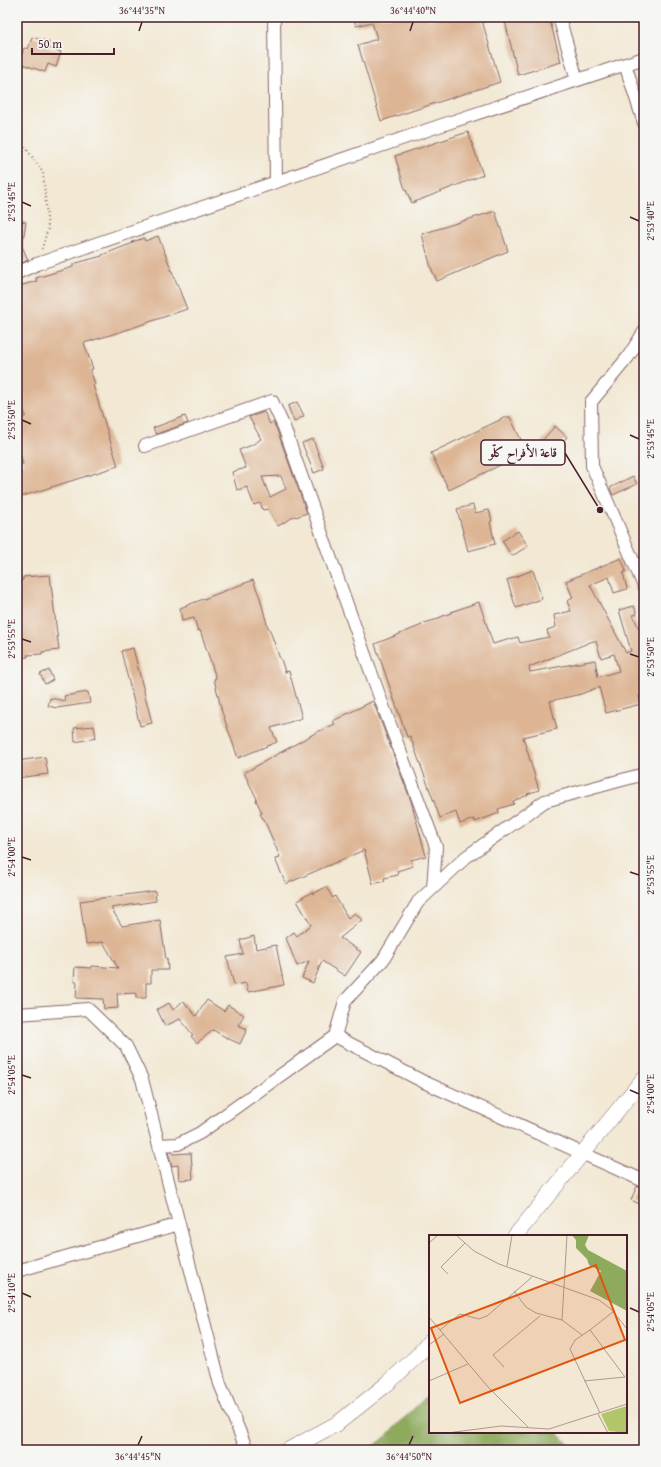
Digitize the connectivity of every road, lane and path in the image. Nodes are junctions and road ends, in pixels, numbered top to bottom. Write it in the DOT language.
graph roads {
  1 [pos="274,17"];
  2 [pos="559,17"];
  3 [pos="644,58"];
  4 [pos="625,64"];
  5 [pos="577,80"];
  6 [pos="644,123"];
  7 [pos="17,138"];
  8 [pos="276,182"];
  9 [pos="37,264"];
  10 [pos="17,273"];
  11 [pos="644,332"];
  12 [pos="145,446"];
  13 [pos="644,586"];
  14 [pos="644,774"];
  15 [pos="433,888"];
  16 [pos="17,1014"];
  17 [pos="334,1036"];
  18 [pos="644,1078"];
  19 [pos="158,1145"];
  20 [pos="581,1154"];
  21 [pos="644,1181"];
  22 [pos="179,1224"];
  23 [pos="516,1235"];
  24 [pos="17,1271"];
  25 [pos="429,1342"];
  26 [pos="246,1450"];
  27 [pos="288,1450"];
  1 -- 8 [label="street"];
  2 -- 5 [label="street"];
  3 -- 4 [label="street"];
  4 -- 5 [label="street"];
  4 -- 6 [label="street"];
  5 -- 8 [label="street"];
  7 -- 9 [label="path"];
  8 -- 9 [label="street"];
  9 -- 10 [label="street"];
  11 -- 13 [label="street"];
  12 -- 15 [label="street"];
  14 -- 15 [label="street"];
  15 -- 17 [label="street"];
  16 -- 19 [label="street"];
  17 -- 19 [label="street"];
  17 -- 20 [label="street"];
  18 -- 20 [label="main road"];
  19 -- 22 [label="street"];
  20 -- 21 [label="street"];
  20 -- 23 [label="main road"];
  22 -- 24 [label="street"];
  22 -- 26 [label="street"];
  25 -- 27 [label="main road"];
}
